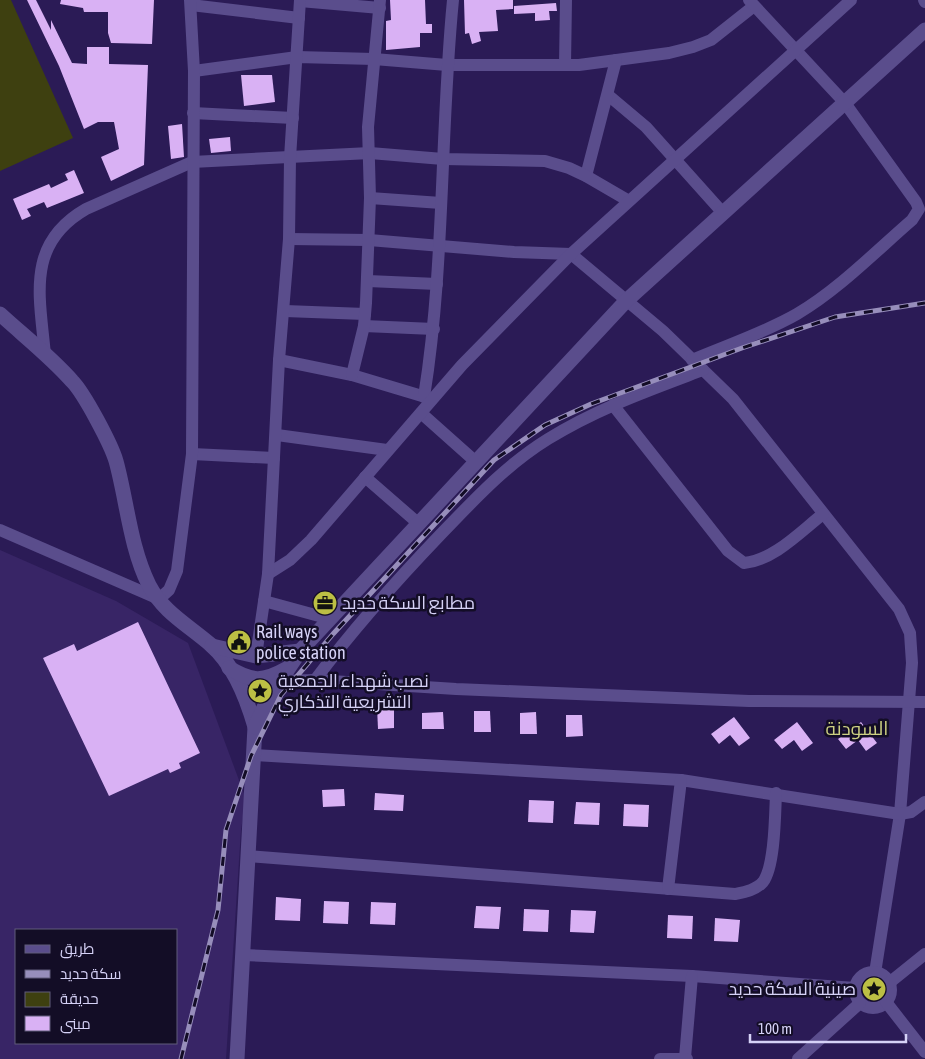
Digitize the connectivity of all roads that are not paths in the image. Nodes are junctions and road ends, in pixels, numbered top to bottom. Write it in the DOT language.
graph roads {
  1 [pos="300,0"];
  2 [pos="453,0"];
  3 [pos="566,0"];
  4 [pos="852,0"];
  5 [pos="190,3"];
  6 [pos="752,3"];
  7 [pos="380,4"];
  8 [pos="299,18"];
  9 [pos="925,30"];
  10 [pos="796,52"];
  11 [pos="297,58"];
  12 [pos="374,59"];
  13 [pos="616,60"];
  14 [pos="447,65"];
  15 [pos="565,65"];
  16 [pos="194,71"];
  17 [pos="608,96"];
  18 [pos="845,103"];
  19 [pos="193,113"];
  20 [pos="293,118"];
  21 [pos="370,153"];
  22 [pos="290,158"];
  23 [pos="442,159"];
  24 [pos="677,160"];
  25 [pos="192,162"];
  26 [pos="586,176"];
  27 [pos="370,198"];
  28 [pos="629,201"];
  29 [pos="441,203"];
  30 [pos="723,213"];
  31 [pos="289,239"];
  32 [pos="369,240"];
  33 [pos="439,245"];
  34 [pos="571,254"];
  35 [pos="368,282"];
  36 [pos="437,284"];
  37 [pos="626,301"];
  38 [pos="285,311"];
  39 [pos="0,314"];
  40 [pos="365,320"];
  41 [pos="434,329"];
  42 [pos="45,355"];
  43 [pos="279,360"];
  44 [pos="692,360"];
  45 [pos="703,370"];
  46 [pos="352,375"];
  47 [pos="428,398"];
  48 [pos="613,405"];
  49 [pos="421,413"];
  50 [pos="276,435"];
  51 [pos="387,450"];
  52 [pos="192,454"];
  53 [pos="274,458"];
  54 [pos="476,462"];
  55 [pos="364,478"];
  56 [pos="823,514"];
  57 [pos="418,524"];
  58 [pos="0,530"];
  59 [pos="268,574"];
  60 [pos="159,600"];
  61 [pos="264,602"];
  62 [pos="330,619"];
  63 [pos="212,646"];
  64 [pos="300,651"];
  65 [pos="256,656"];
  66 [pos="228,667"];
  67 [pos="283,675"];
  68 [pos="315,680"];
  69 [pos="908,702"];
  70 [pos="925,702"];
  71 [pos="255,727"];
  72 [pos="254,755"];
  73 [pos="681,780"];
  74 [pos="776,793"];
  75 [pos="925,802"];
  76 [pos="900,814"];
  77 [pos="248,856"];
  78 [pos="668,889"];
  79 [pos="925,954"];
  80 [pos="243,955"];
  81 [pos="875,973"];
  82 [pos="692,976"];
  83 [pos="889,983"];
  84 [pos="855,988"];
  85 [pos="886,1002"];
  86 [pos="860,1003"];
  87 [pos="925,1052"];
  88 [pos="237,1059"];
  89 [pos="660,1059"];
  90 [pos="686,1059"];
  91 [pos="798,1059"];
  1 -- 7 [label="street"];
  1 -- 8 [label="street"];
  2 -- 14 [label="street"];
  3 -- 15 [label="street"];
  4 -- 10 [label="street"];
  5 -- 8 [label="street"];
  5 -- 16 [label="street"];
  6 -- 10 [label="street"];
  6 -- 13 [label="street"];
  7 -- 12 [label="street"];
  8 -- 11 [label="street"];
  9 -- 18 [label="street"];
  10 -- 18 [label="street"];
  10 -- 24 [label="street"];
  11 -- 12 [label="street"];
  11 -- 16 [label="street"];
  11 -- 20 [label="street"];
  12 -- 14 [label="street"];
  12 -- 21 [label="street"];
  13 -- 15 [label="street"];
  13 -- 17 [label="street"];
  14 -- 15 [label="street"];
  14 -- 23 [label="street"];
  16 -- 19 [label="street"];
  17 -- 24 [label="street"];
  17 -- 26 [label="street"];
  18 -- 30 [label="street"];
  18 -- 44 [label="street"];
  19 -- 20 [label="street"];
  19 -- 25 [label="street"];
  20 -- 22 [label="street"];
  21 -- 22 [label="street"];
  21 -- 23 [label="street"];
  21 -- 27 [label="street"];
  22 -- 25 [label="street"];
  22 -- 31 [label="street"];
  23 -- 26 [label="street"];
  23 -- 29 [label="street"];
  24 -- 28 [label="street"];
  24 -- 30 [label="street"];
  25 -- 42 [label="street"];
  25 -- 52 [label="street"];
  26 -- 28 [label="street"];
  27 -- 29 [label="street"];
  27 -- 32 [label="street"];
  28 -- 34 [label="street"];
  29 -- 33 [label="street"];
  30 -- 37 [label="street"];
  31 -- 32 [label="street"];
  31 -- 38 [label="street"];
  32 -- 33 [label="street"];
  32 -- 35 [label="street"];
  33 -- 34 [label="street"];
  33 -- 36 [label="street"];
  34 -- 37 [label="street"];
  34 -- 47 [label="street"];
  35 -- 36 [label="street"];
  35 -- 40 [label="street"];
  36 -- 41 [label="street"];
  37 -- 44 [label="street"];
  37 -- 54 [label="street"];
  38 -- 40 [label="street"];
  38 -- 43 [label="street"];
  39 -- 42 [label="street"];
  40 -- 41 [label="street"];
  40 -- 46 [label="street"];
  41 -- 47 [label="street"];
  42 -- 60 [label="street"];
  43 -- 46 [label="street"];
  43 -- 50 [label="street"];
  44 -- 45 [label="street"];
  45 -- 48 [label="street"];
  45 -- 56 [label="street"];
  46 -- 47 [label="street"];
  47 -- 49 [label="street"];
  48 -- 56 [label="street"];
  48 -- 68 [label="street"];
  49 -- 51 [label="street"];
  49 -- 54 [label="street"];
  50 -- 51 [label="street"];
  50 -- 53 [label="street"];
  51 -- 55 [label="street"];
  52 -- 53 [label="street"];
  52 -- 60 [label="street"];
  53 -- 59 [label="street"];
  54 -- 57 [label="street"];
  55 -- 57 [label="street"];
  55 -- 59 [label="street"];
  56 -- 69 [label="street"];
  57 -- 62 [label="street"];
  58 -- 60 [label="street"];
  59 -- 61 [label="street"];
  60 -- 63 [label="street"];
  61 -- 62 [label="street"];
  61 -- 65 [label="street"];
  62 -- 64 [label="street"];
  63 -- 65 [label="street"];
  63 -- 66 [label="street"];
  64 -- 65 [label="street"];
  64 -- 67 [label="street"];
  66 -- 67 [label="street"];
  66 -- 71 [label="street"];
  67 -- 68 [label="street"];
  67 -- 71 [label="street"];
  68 -- 69 [label="street"];
  69 -- 70 [label="street"];
  69 -- 76 [label="street"];
  71 -- 72 [label="street"];
  72 -- 73 [label="street"];
  72 -- 77 [label="street"];
  73 -- 74 [label="street"];
  73 -- 78 [label="street"];
  74 -- 76 [label="street"];
  74 -- 78 [label="street"];
  75 -- 76 [label="street"];
  76 -- 81 [label="street"];
  77 -- 78 [label="street"];
  77 -- 80 [label="street"];
  79 -- 83 [label="street"];
  80 -- 82 [label="street"];
  80 -- 88 [label="street"];
  81 -- 83 [label="street"];
  81 -- 84 [label="street"];
  82 -- 84 [label="street"];
  82 -- 90 [label="street"];
  83 -- 85 [label="street"];
  84 -- 86 [label="street"];
  85 -- 86 [label="street"];
  85 -- 87 [label="street"];
  86 -- 91 [label="street"];
  89 -- 90 [label="street"];
}
